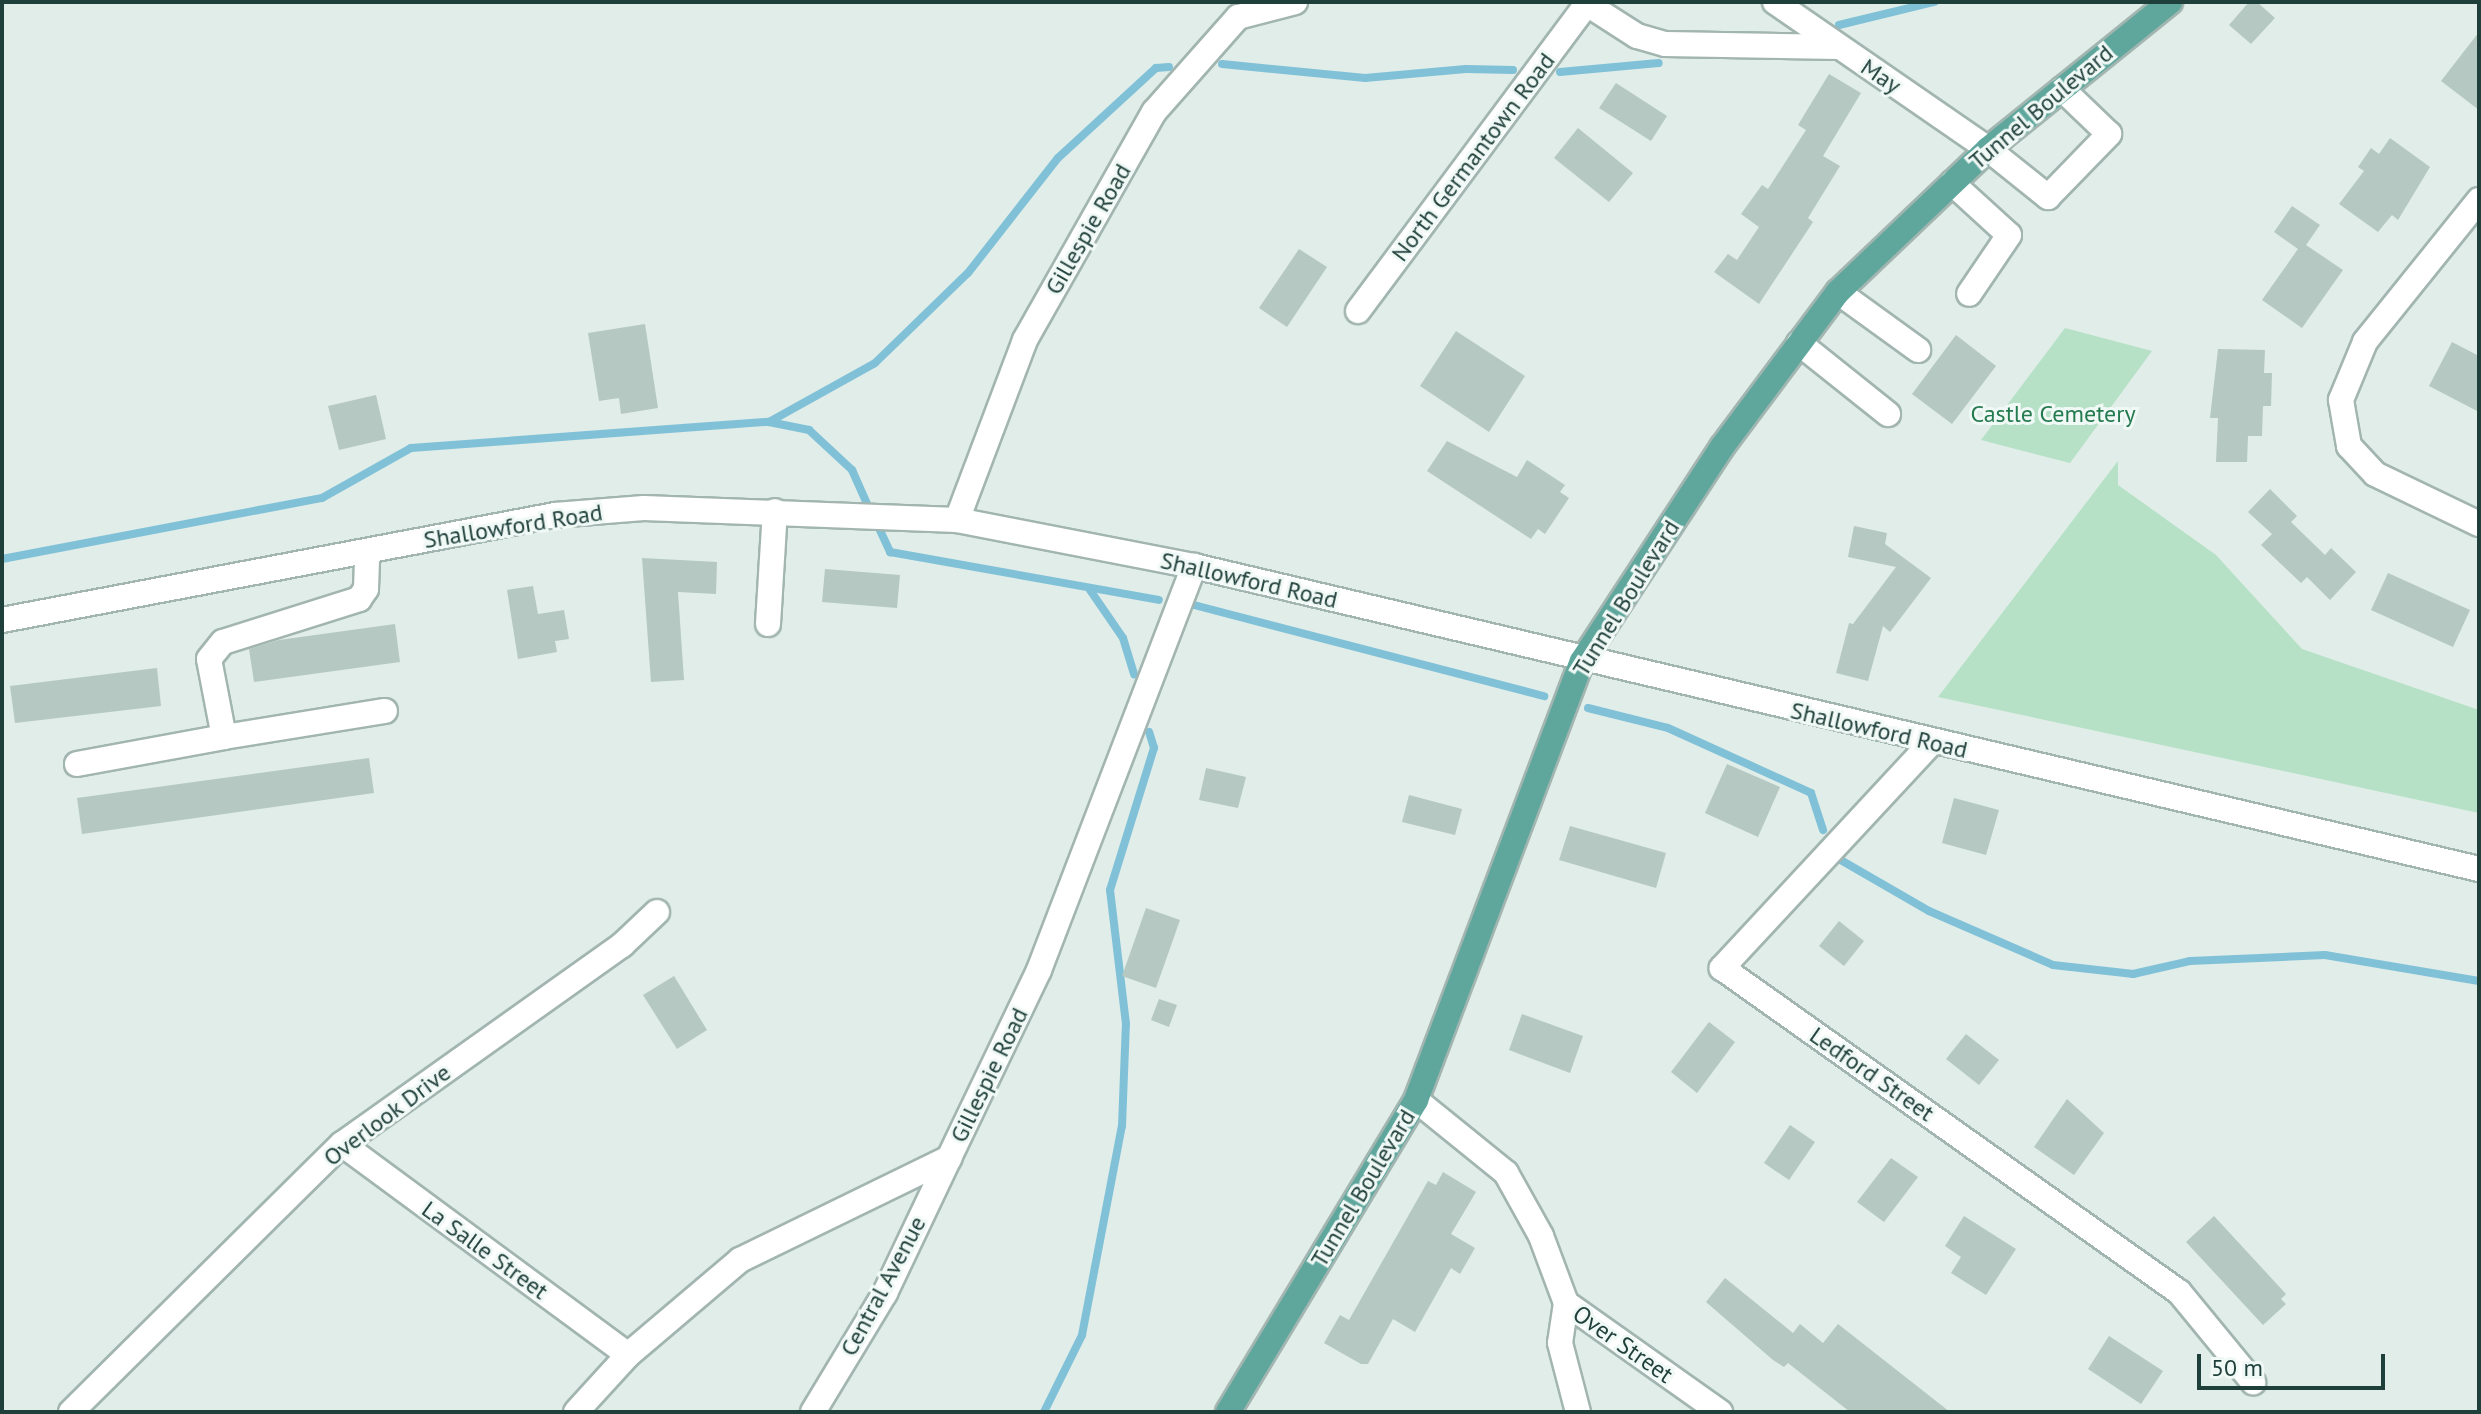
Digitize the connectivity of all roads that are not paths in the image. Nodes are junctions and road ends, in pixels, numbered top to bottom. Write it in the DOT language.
graph roads {
  1 [pos="1295,2"];
  2 [pos="1775,2"];
  3 [pos="2170,2"];
  4 [pos="1587,3"];
  5 [pos="1839,47"];
  6 [pos="2062,89"];
  7 [pos="1988,149"];
  8 [pos="1952,183"];
  9 [pos="2479,200"];
  10 [pos="1838,292"];
  11 [pos="1969,294"];
  12 [pos="1358,311"];
  13 [pos="1799,343"];
  14 [pos="1918,350"];
  15 [pos="1888,414"];
  16 [pos="775,511"];
  17 [pos="957,520"];
  18 [pos="2479,524"];
  19 [pos="367,551"];
  20 [pos="1194,566"];
  21 [pos="2,620"];
  22 [pos="768,624"];
  23 [pos="1582,661"];
  24 [pos="385,711"];
  25 [pos="224,737"];
  26 [pos="1932,742"];
  27 [pos="77,764"];
  28 [pos="2479,869"];
  29 [pos="657,912"];
  30 [pos="1416,1100"];
  31 [pos="342,1144"];
  32 [pos="949,1158"];
  33 [pos="1566,1303"];
  34 [pos="628,1355"];
  35 [pos="2253,1382"];
  36 [pos="71,1412"];
  37 [pos="576,1412"];
  38 [pos="813,1412"];
  39 [pos="1228,1412"];
  40 [pos="1578,1412"];
  41 [pos="1720,1412"];
  1 -- 17 [label="street, Gillespie Road"];
  2 -- 5 [label="street, May"];
  3 -- 6 [label="main road, Tunnel Boulevard"];
  4 -- 5 [label="street"];
  4 -- 12 [label="street, North Germantown Road"];
  5 -- 7 [label="street, May"];
  6 -- 7 [label="main road, Tunnel Boulevard"];
  6 -- 7 [label="street, May"];
  7 -- 8 [label="main road, Tunnel Boulevard"];
  8 -- 10 [label="main road, Tunnel Boulevard"];
  8 -- 11 [label="street"];
  9 -- 18 [label="street"];
  10 -- 13 [label="main road, Tunnel Boulevard"];
  10 -- 14 [label="street"];
  13 -- 15 [label="street"];
  13 -- 23 [label="main road, Tunnel Boulevard"];
  16 -- 17 [label="street, Shallowford Road"];
  16 -- 19 [label="street, Shallowford Road"];
  16 -- 22 [label="street"];
  17 -- 20 [label="street, Shallowford Road"];
  19 -- 21 [label="street, Shallowford Road"];
  19 -- 25 [label="street"];
  20 -- 23 [label="street, Shallowford Road"];
  20 -- 32 [label="street, Gillespie Road"];
  23 -- 26 [label="street, Shallowford Road"];
  23 -- 30 [label="main road, Tunnel Boulevard"];
  24 -- 25 [label="street"];
  25 -- 27 [label="street"];
  26 -- 28 [label="street, Shallowford Road"];
  26 -- 35 [label="street, Ledford Street"];
  29 -- 31 [label="street, Overlook Drive"];
  30 -- 33 [label="street"];
  30 -- 39 [label="main road, Tunnel Boulevard"];
  31 -- 34 [label="street, La Salle Street"];
  31 -- 36 [label="street, Overlook Drive"];
  32 -- 34 [label="street, Gillespie Road"];
  32 -- 38 [label="street, Central Avenue"];
  33 -- 40 [label="street"];
  33 -- 41 [label="street, Over Street"];
  34 -- 37 [label="street, Gillespie Road"];
}
